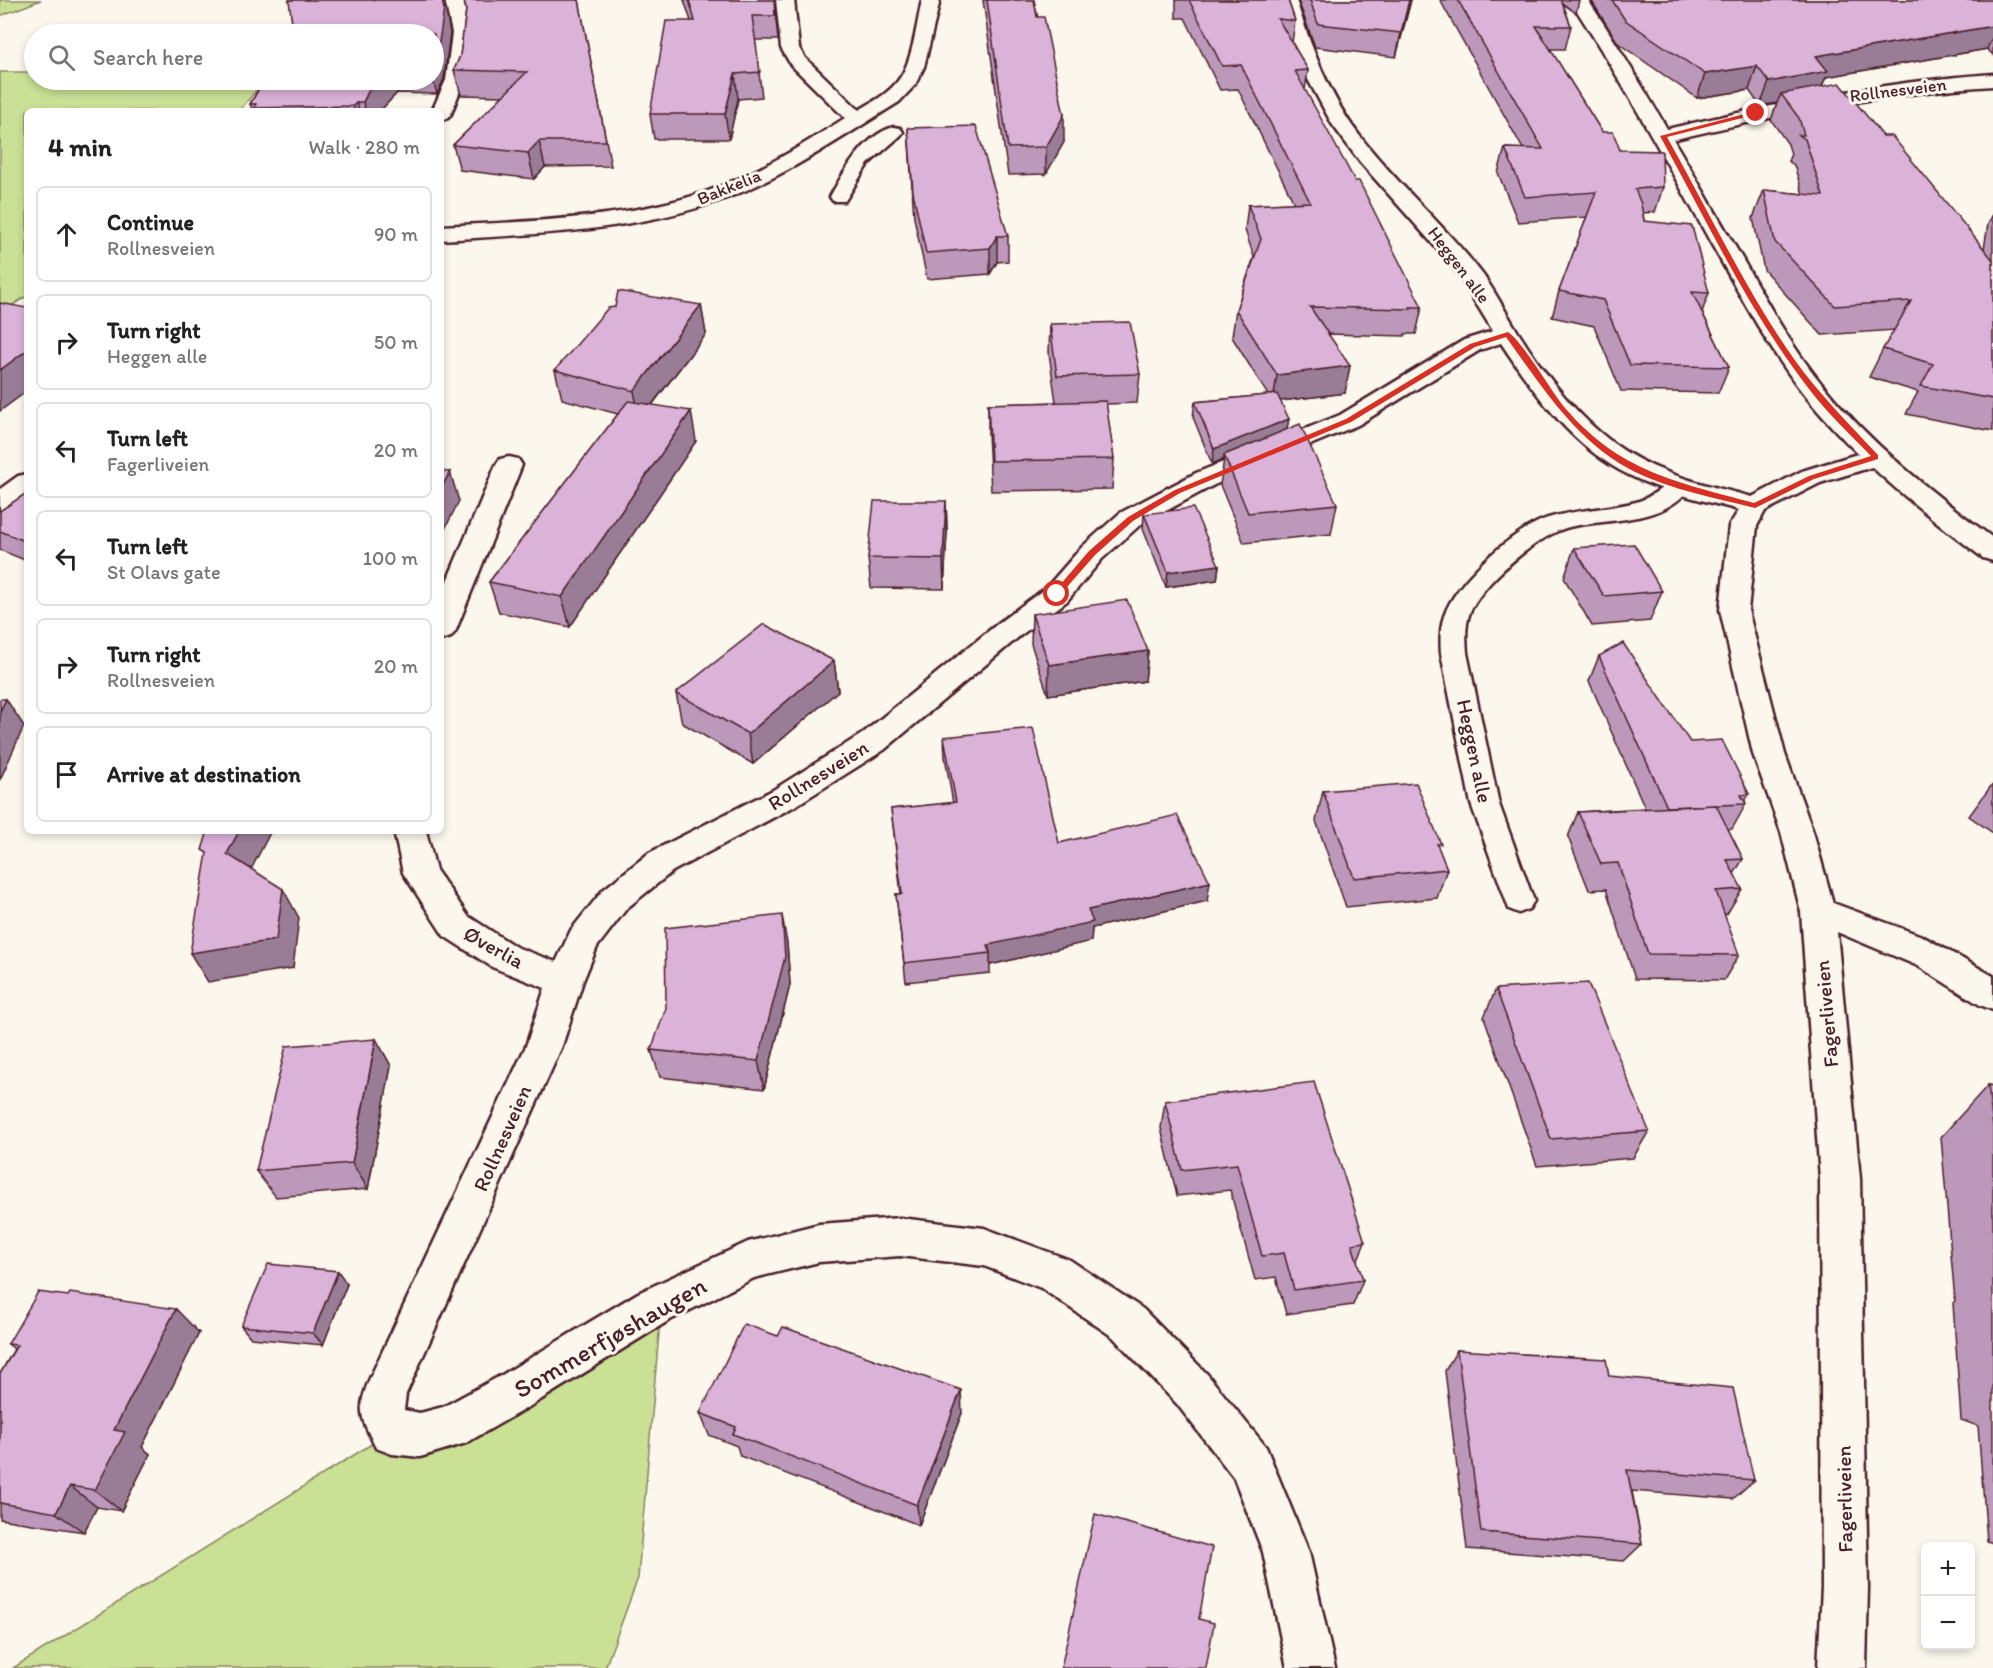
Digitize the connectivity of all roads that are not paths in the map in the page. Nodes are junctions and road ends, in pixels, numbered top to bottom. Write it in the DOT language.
graph roads {
  1 [pos="454,0"];
  2 [pos="785,0"];
  3 [pos="931,0"];
  4 [pos="1287,0"];
  5 [pos="1579,0"];
  6 [pos="1993,80"];
  7 [pos="443,108"];
  8 [pos="857,119"];
  9 [pos="894,132"];
  10 [pos="1663,136"];
  11 [pos="839,197"];
  12 [pos="444,232"];
  13 [pos="1508,334"];
  14 [pos="1876,457"];
  15 [pos="509,465"];
  16 [pos="24,484"];
  17 [pos="1680,486"];
  18 [pos="0,502"];
  19 [pos="1755,506"];
  20 [pos="1993,552"];
  21 [pos="444,623"];
  22 [pos="411,834"];
  23 [pos="1520,901"];
  24 [pos="1818,912"];
  25 [pos="565,981"];
  26 [pos="1993,995"];
  27 [pos="392,1432"];
  28 [pos="1311,1668"];
  29 [pos="1842,1668"];
  1 -- 7 [label="street"];
  2 -- 8 [label="street"];
  3 -- 8 [label="street, Bakkelia"];
  4 -- 13 [label="street, Heggen alle"];
  5 -- 10 [label="street"];
  6 -- 10 [label="street, Rollnesveien"];
  8 -- 12 [label="street, Bakkelia"];
  9 -- 11 [label="lane"];
  10 -- 14 [label="street"];
  13 -- 17 [label="street, Heggen alle"];
  13 -- 25 [label="street, Rollnesveien"];
  14 -- 19 [label="street"];
  14 -- 20 [label="street"];
  15 -- 21 [label="street"];
  16 -- 18 [label="street"];
  17 -- 19 [label="street, Heggen alle"];
  17 -- 23 [label="lane, Heggen alle"];
  19 -- 24 [label="street, Fagerliveien"];
  22 -- 25 [label="street, Øverlia"];
  24 -- 26 [label="street"];
  24 -- 29 [label="street, Fagerliveien"];
  25 -- 27 [label="street, Rollnesveien"];
  27 -- 28 [label="street, Sommerfjøshaugen"];
}
